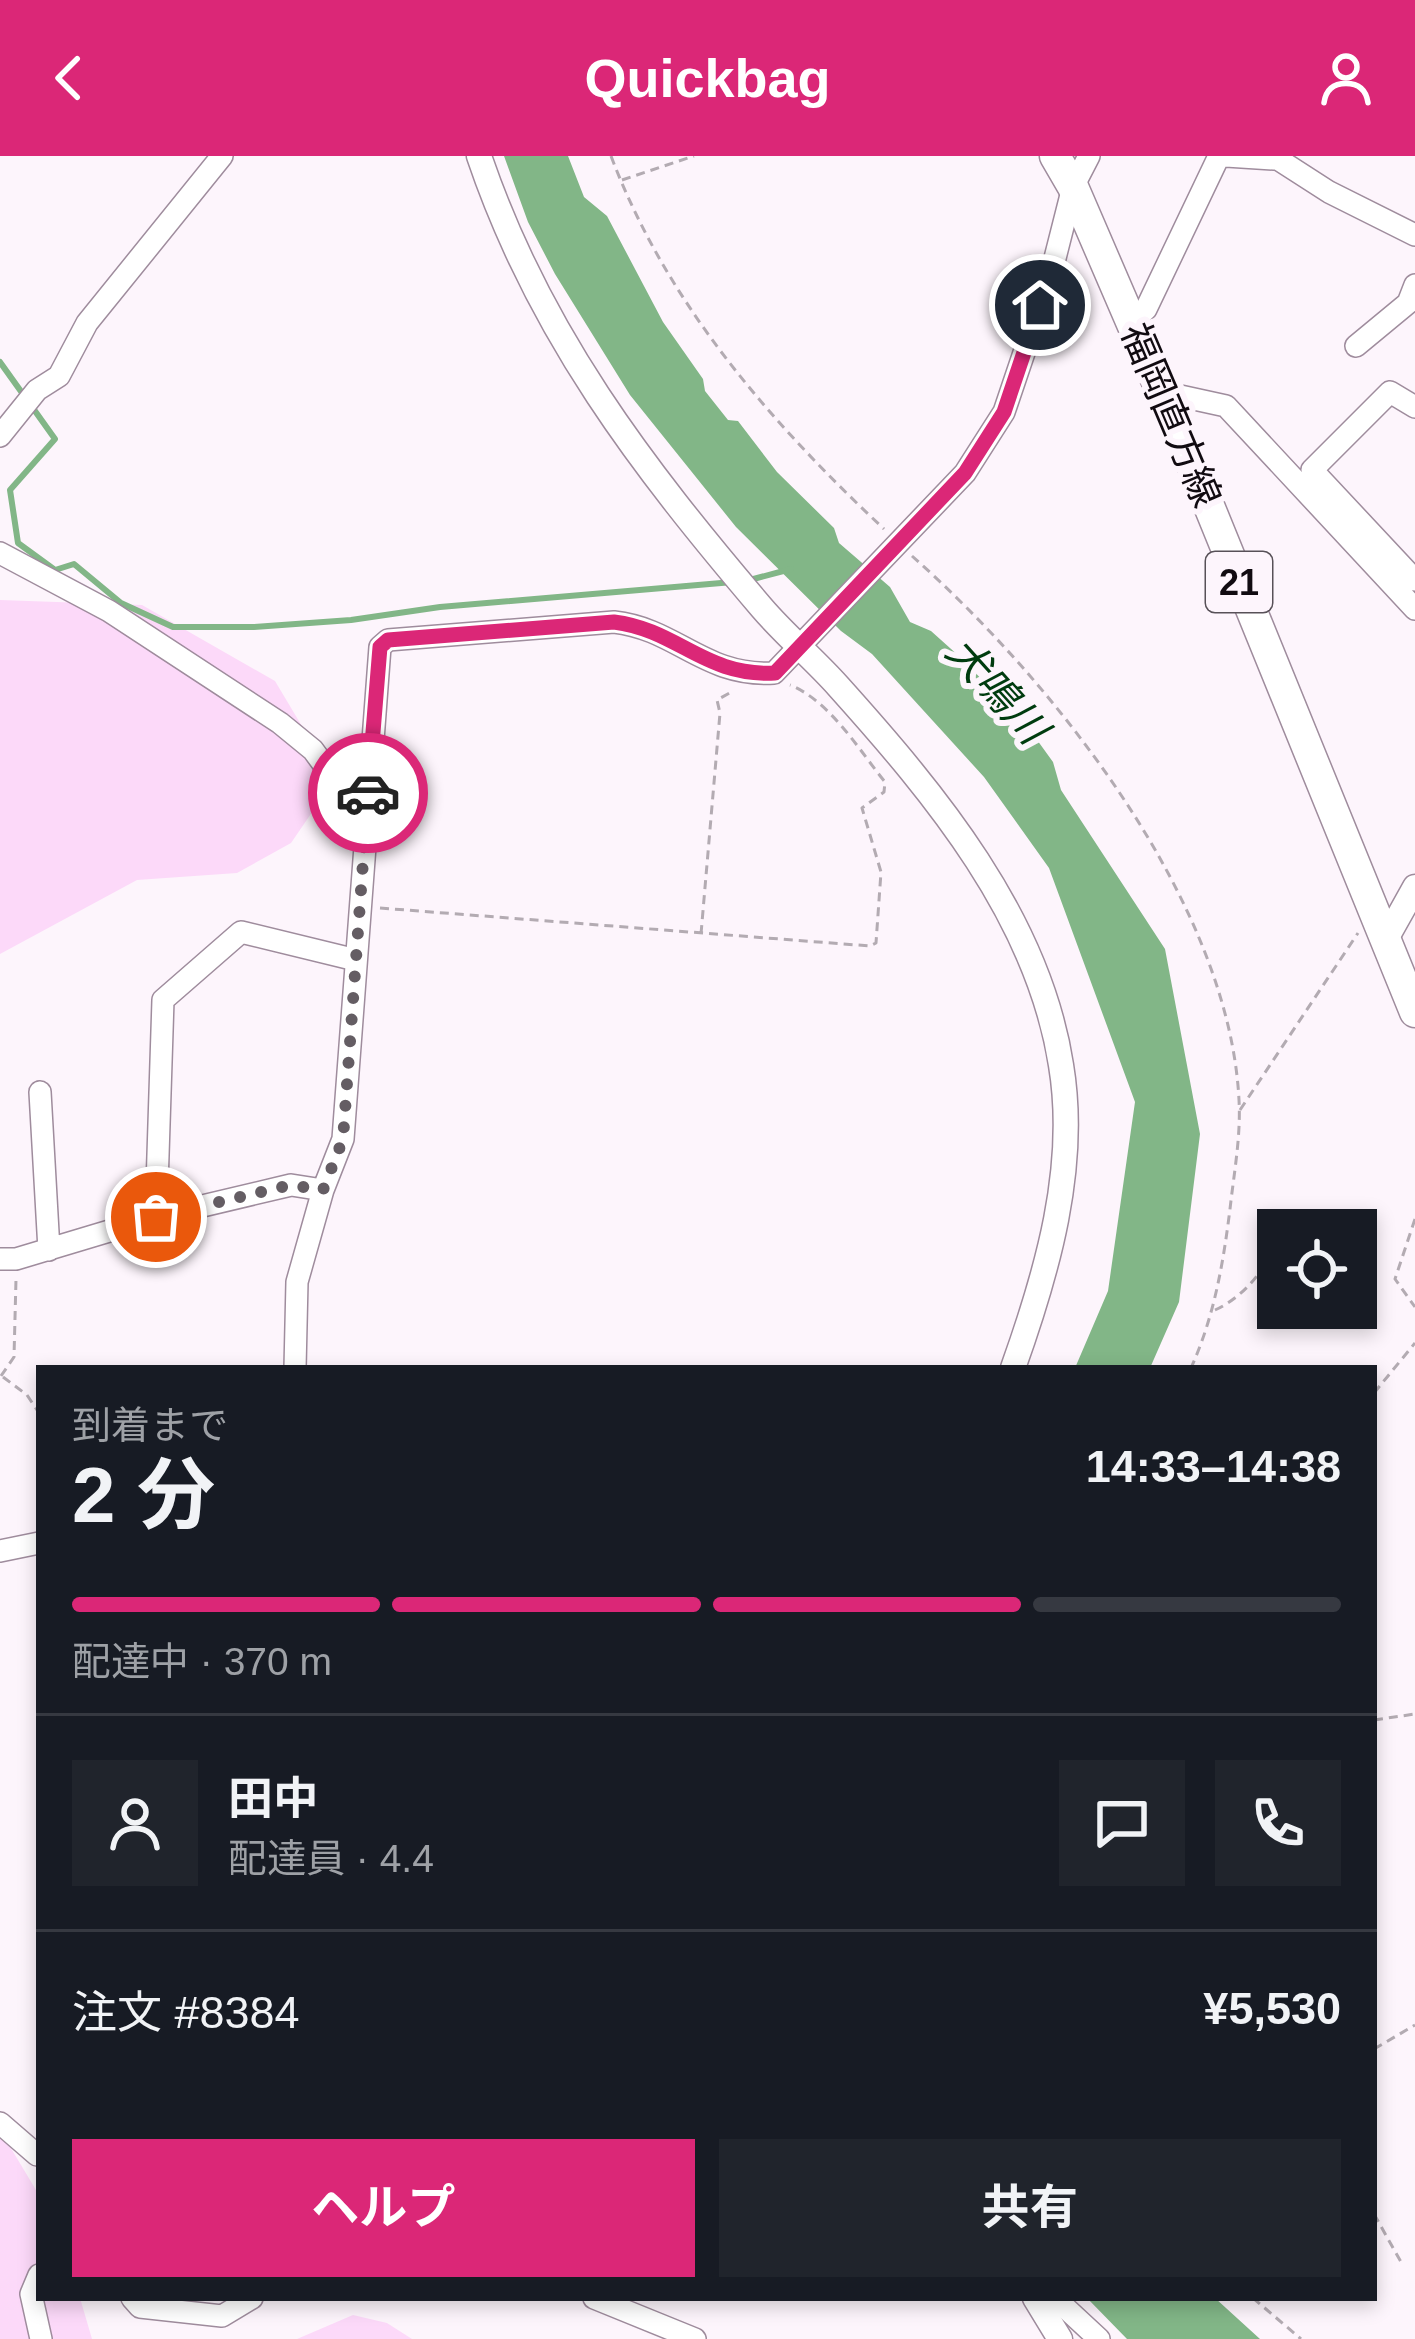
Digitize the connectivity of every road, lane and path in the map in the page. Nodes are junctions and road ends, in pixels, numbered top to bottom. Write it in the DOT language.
graph roads {
  1 [pos="222,156"];
  2 [pos="479,156"];
  3 [pos="611,156"];
  4 [pos="694,156"];
  5 [pos="1055,156"];
  6 [pos="1090,156"];
  7 [pos="1223,156"];
  8 [pos="1274,158"];
  9 [pos="620,181"];
  10 [pos="1073,188"];
  11 [pos="1415,235"];
  12 [pos="1415,285"];
  13 [pos="1132,322"];
  14 [pos="1356,346"];
  15 [pos="1162,392"];
  16 [pos="1415,407"];
  17 [pos="0,436"];
  18 [pos="899,544"];
  19 [pos="0,554"];
  20 [pos="1415,580"];
  21 [pos="1415,609"];
  22 [pos="799,648"];
  23 [pos="782,684"];
  24 [pos="734,690"];
  25 [pos="365,844"];
  26 [pos="1415,887"];
  27 [pos="360,906"];
  28 [pos="1381,927"];
  29 [pos="701,934"];
  30 [pos="356,960"];
  31 [pos="1415,1012"];
  32 [pos="40,1092"];
  33 [pos="1239,1110"];
  34 [pos="323,1190"];
  35 [pos="156,1217"];
  36 [pos="1415,1220"];
  37 [pos="49,1250"];
  38 [pos="8,1259"];
  39 [pos="1257,1273"];
  40 [pos="1415,1307"];
  41 [pos="1214,1310"];
  42 [pos="1415,1343"];
  43 [pos="295,1365"];
  44 [pos="1014,1365"];
  45 [pos="1192,1365"];
  46 [pos="0,1376"];
  47 [pos="1377,1390"];
  48 [pos="36,1408"];
  49 [pos="36,1544"];
  50 [pos="0,1551"];
  51 [pos="1415,1714"];
  52 [pos="1377,1720"];
  53 [pos="1415,2025"];
  54 [pos="1377,2047"];
  55 [pos="0,2123"];
  56 [pos="36,2153"];
  57 [pos="1377,2219"];
  58 [pos="1401,2262"];
  59 [pos="36,2282"];
  60 [pos="135,2301"];
  61 [pos="247,2301"];
  62 [pos="608,2301"];
  63 [pos="1039,2301"];
  64 [pos="1058,2301"];
  65 [pos="1257,2301"];
  66 [pos="41,2339"];
  67 [pos="695,2339"];
  68 [pos="1060,2339"];
  69 [pos="1099,2339"];
  70 [pos="1301,2339"];
  1 -- 17 [label="street"];
  2 -- 22 [label="street"];
  3 -- 9 [label="path"];
  4 -- 9 [label="path"];
  5 -- 10 [label="main road, 福岡直方線 / 21"];
  6 -- 10 [label="street"];
  7 -- 8 [label="street"];
  7 -- 13 [label="street"];
  8 -- 11 [label="street"];
  9 -- 18 [label="path"];
  10 -- 13 [label="main road, 福岡直方線 / 21"];
  10 -- 18 [label="street"];
  12 -- 14 [label="street"];
  13 -- 15 [label="main road, 福岡直方線 / 21"];
  15 -- 21 [label="street"];
  15 -- 28 [label="main road, 福岡直方線 / 21"];
  16 -- 20 [label="street"];
  18 -- 22 [label="street"];
  18 -- 33 [label="path"];
  19 -- 25 [label="street"];
  22 -- 25 [label="street"];
  22 -- 44 [label="street"];
  23 -- 29 [label="path"];
  24 -- 29 [label="path"];
  25 -- 27 [label="street"];
  26 -- 28 [label="street"];
  27 -- 29 [label="path"];
  27 -- 30 [label="street"];
  28 -- 31 [label="main road, 福岡直方線 / 21"];
  28 -- 33 [label="path"];
  30 -- 34 [label="street"];
  30 -- 35 [label="street"];
  32 -- 37 [label="street"];
  33 -- 41 [label="path"];
  34 -- 35 [label="street"];
  34 -- 43 [label="street"];
  35 -- 37 [label="street"];
  36 -- 40 [label="path"];
  37 -- 38 [label="street"];
  38 -- 46 [label="path"];
  39 -- 41 [label="path"];
  41 -- 45 [label="path"];
  42 -- 47 [label="path"];
  46 -- 48 [label="path"];
  49 -- 50 [label="street"];
  51 -- 52 [label="path"];
  53 -- 54 [label="path"];
  55 -- 56 [label="street"];
  57 -- 58 [label="path"];
  59 -- 66 [label="street"];
  60 -- 61 [label="street"];
  62 -- 67 [label="street"];
  63 -- 68 [label="street"];
  64 -- 69 [label="street"];
  65 -- 70 [label="path"];
}
